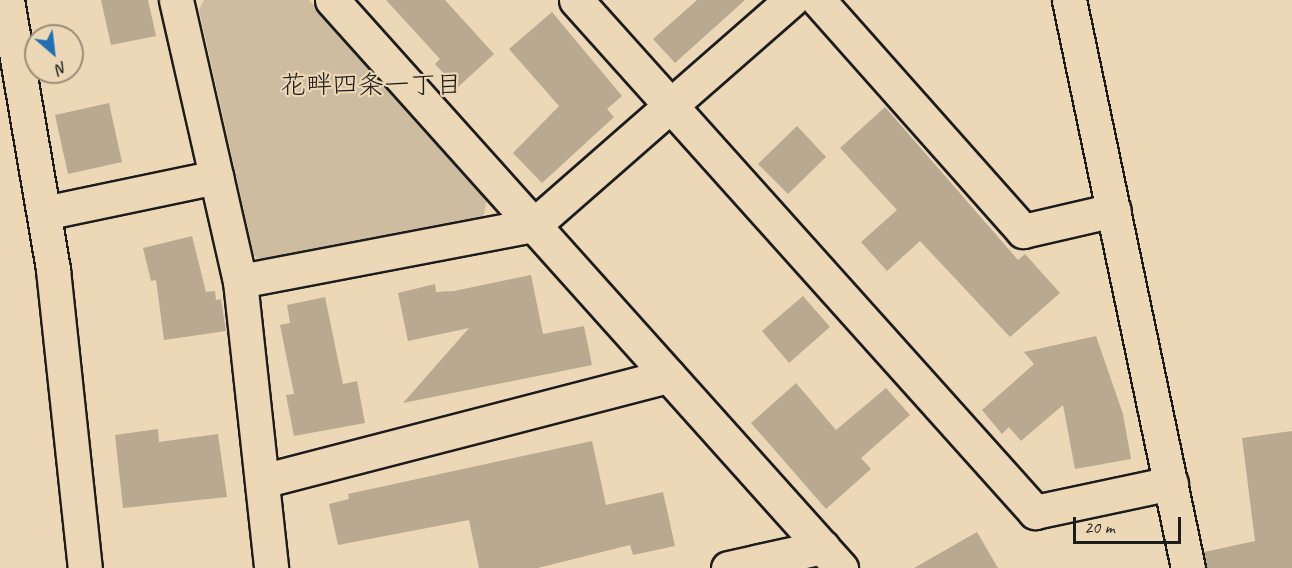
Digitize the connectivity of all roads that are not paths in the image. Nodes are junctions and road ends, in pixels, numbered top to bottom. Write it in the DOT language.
graph roads {
  1 [pos="7,0"];
  2 [pos="176,0"];
  3 [pos="332,0"];
  4 [pos="576,0"];
  5 [pos="791,0"];
  6 [pos="818,0"];
  7 [pos="1070,0"];
  8 [pos="670,105"];
  9 [pos="216,177"];
  10 [pos="1114,210"];
  11 [pos="44,213"];
  12 [pos="534,225"];
  13 [pos="240,281"];
  14 [pos="669,376"];
  15 [pos="262,481"];
  16 [pos="1171,483"];
  17 [pos="832,558"];
  18 [pos="85,568"];
  19 [pos="271,568"];
  20 [pos="728,568"];
  21 [pos="1188,568"];
  1 -- 11 [label="street"];
  2 -- 9 [label="street"];
  3 -- 12 [label="street"];
  4 -- 8 [label="street"];
  5 -- 8 [label="street"];
  6 -- 10 [label="street"];
  7 -- 10 [label="street"];
  8 -- 12 [label="street"];
  8 -- 16 [label="street"];
  9 -- 11 [label="street"];
  9 -- 13 [label="street"];
  10 -- 16 [label="street"];
  11 -- 18 [label="street"];
  12 -- 13 [label="street"];
  12 -- 14 [label="street"];
  13 -- 15 [label="street"];
  14 -- 15 [label="street"];
  14 -- 17 [label="street"];
  15 -- 19 [label="street"];
  16 -- 21 [label="street"];
  17 -- 20 [label="street"];
}
